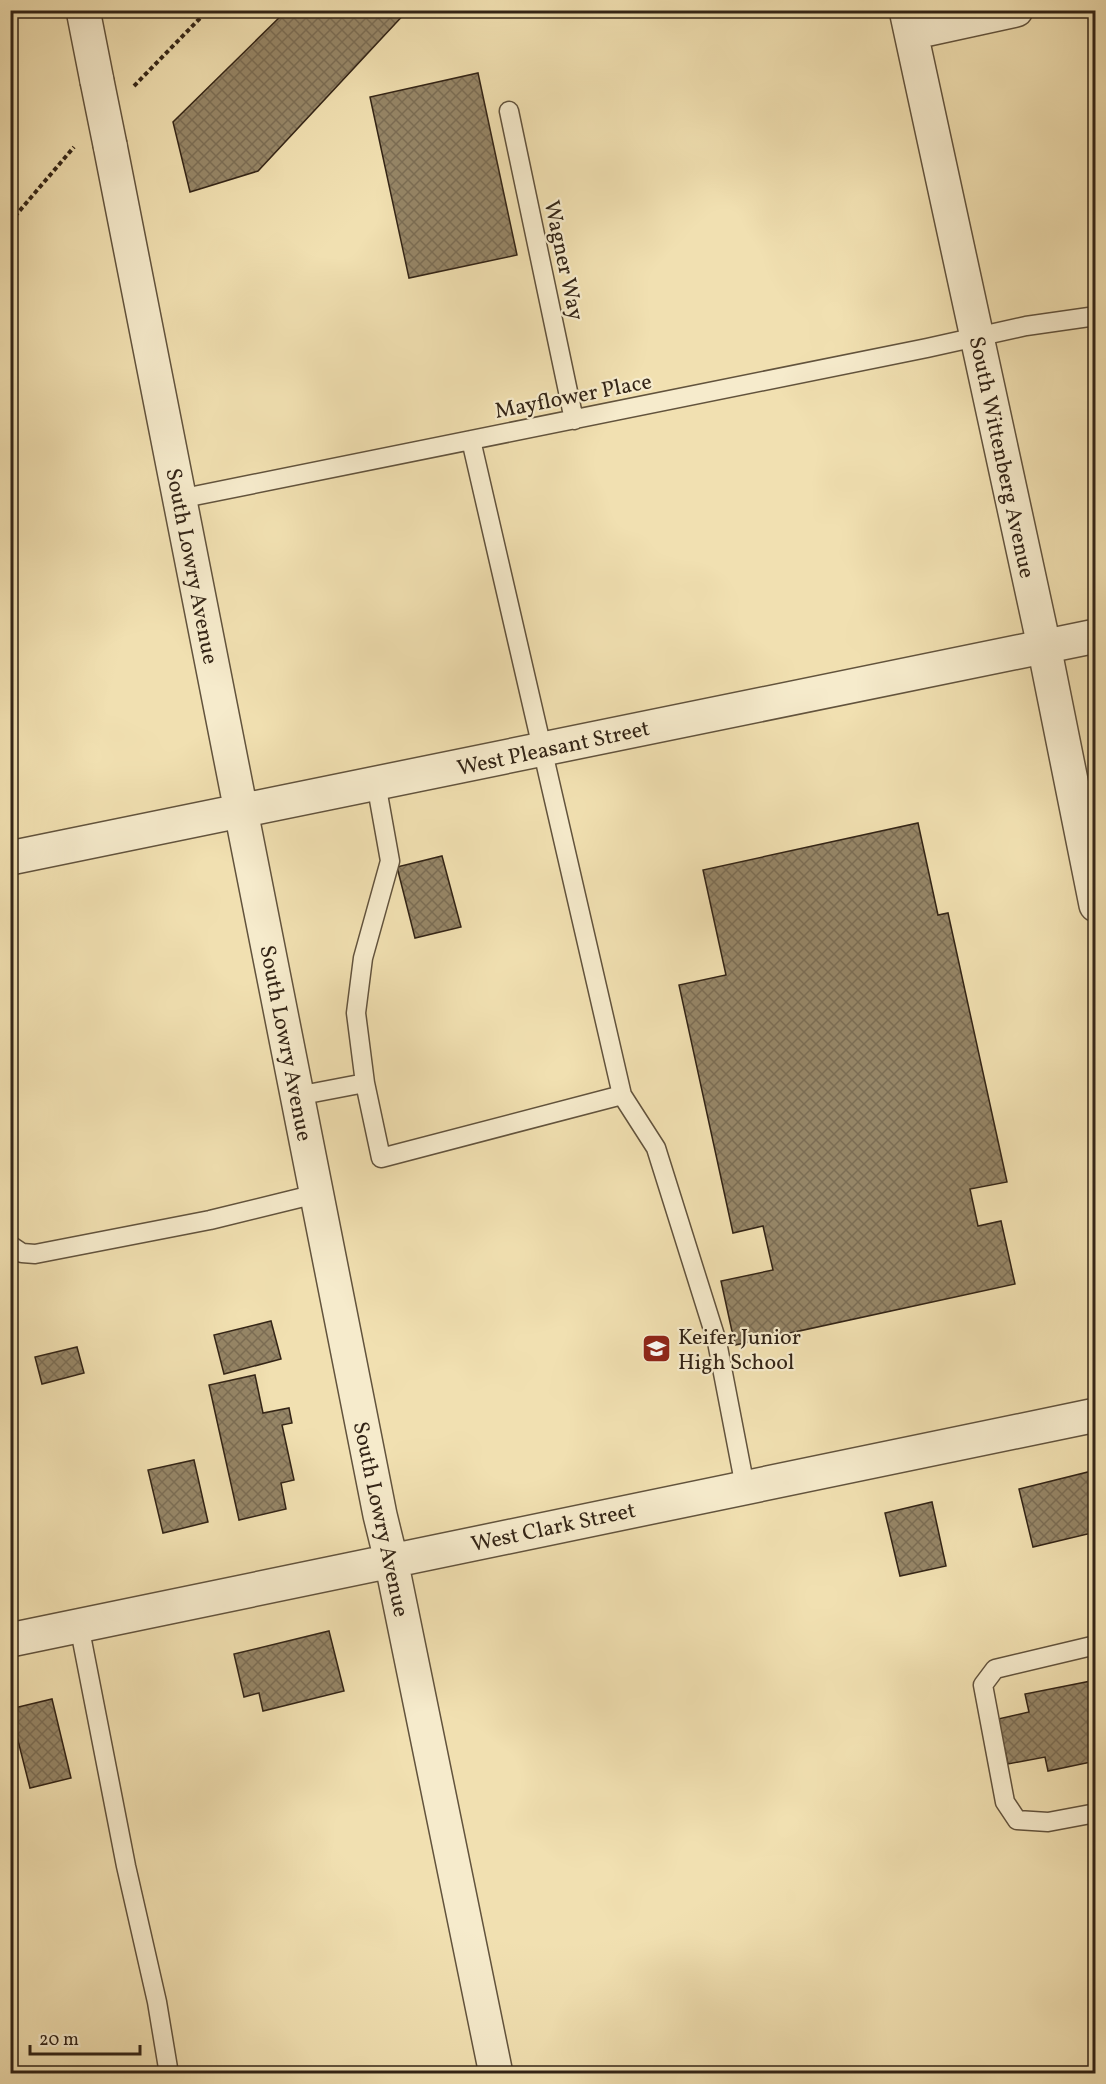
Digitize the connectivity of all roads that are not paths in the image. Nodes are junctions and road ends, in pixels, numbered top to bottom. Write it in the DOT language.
graph roads {
  1 [pos="83,10"];
  2 [pos="1016,10"];
  3 [pos="908,22"];
  4 [pos="509,111"];
  5 [pos="1095,316"];
  6 [pos="976,338"];
  7 [pos="574,420"];
  8 [pos="471,440"];
  9 [pos="179,499"];
  10 [pos="1095,636"];
  11 [pos="1044,646"];
  12 [pos="542,750"];
  13 [pos="376,783"];
  14 [pos="241,811"];
  15 [pos="10,858"];
  16 [pos="1095,905"];
  17 [pos="365,1083"];
  18 [pos="622,1095"];
  19 [pos="297,1096"];
  20 [pos="316,1194"];
  21 [pos="10,1245"];
  22 [pos="1095,1415"];
  23 [pos="745,1487"];
  24 [pos="391,1560"];
  25 [pos="79,1625"];
  26 [pos="10,1640"];
  27 [pos="1095,1645"];
  28 [pos="1095,1813"];
  29 [pos="169,2073"];
  30 [pos="496,2073"];
  1 -- 9 [label="street, South Lowry Avenue, bridge"];
  2 -- 3 [label="street"];
  3 -- 6 [label="street, South Wittenberg Avenue"];
  4 -- 7 [label="lane, Wagner Way"];
  5 -- 6 [label="lane, Mayflower Place"];
  6 -- 7 [label="lane, Mayflower Place"];
  6 -- 11 [label="street, South Wittenberg Avenue"];
  7 -- 8 [label="lane, Mayflower Place"];
  8 -- 9 [label="lane, Mayflower Place"];
  8 -- 12 [label="lane"];
  9 -- 14 [label="street, South Lowry Avenue"];
  10 -- 11 [label="street, West Pleasant Street"];
  11 -- 12 [label="street, West Pleasant Street"];
  11 -- 16 [label="street, South Wittenberg Avenue"];
  12 -- 13 [label="street, West Pleasant Street"];
  12 -- 18 [label="lane"];
  13 -- 14 [label="street, West Pleasant Street"];
  13 -- 17 [label="lane"];
  14 -- 15 [label="street, West Pleasant Street"];
  14 -- 19 [label="street, South Lowry Avenue"];
  17 -- 18 [label="lane"];
  17 -- 19 [label="lane"];
  18 -- 23 [label="lane"];
  19 -- 20 [label="street, South Lowry Avenue"];
  20 -- 21 [label="lane"];
  20 -- 24 [label="street, South Lowry Avenue"];
  22 -- 23 [label="street, West Clark Street"];
  23 -- 24 [label="street, West Clark Street"];
  24 -- 25 [label="street, West Clark Street"];
  24 -- 30 [label="street, South Lowry Avenue"];
  25 -- 26 [label="street, West Clark Street"];
  25 -- 29 [label="lane"];
  27 -- 28 [label="lane"];
}
